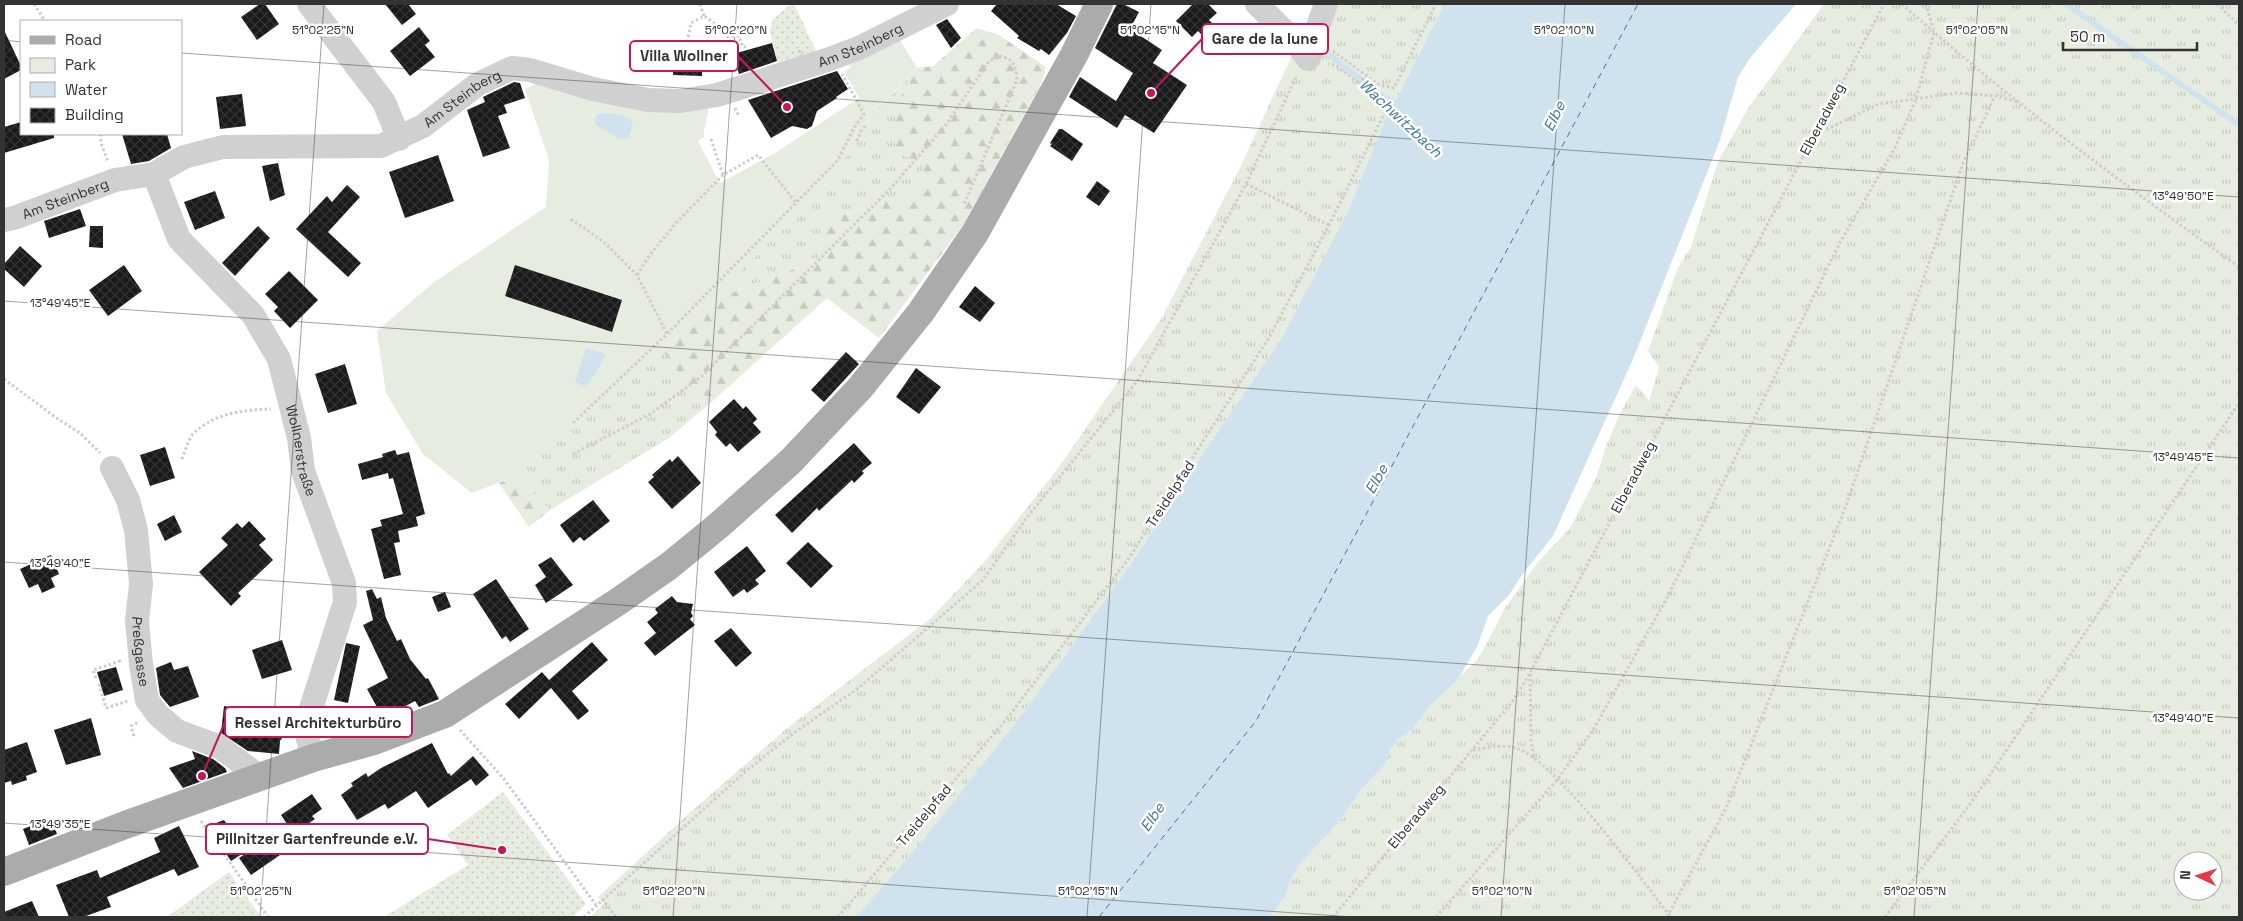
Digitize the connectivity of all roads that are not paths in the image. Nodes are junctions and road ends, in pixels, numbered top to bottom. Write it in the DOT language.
graph roads {
  1 [pos="309,4"];
  2 [pos="947,4"];
  3 [pos="1098,4"];
  4 [pos="1257,4"];
  5 [pos="1326,4"];
  6 [pos="399,139"];
  7 [pos="154,174"];
  8 [pos="4,220"];
  9 [pos="112,468"];
  10 [pos="314,758"];
  11 [pos="260,777"];
  12 [pos="4,872"];
  1 -- 6 [label="street"];
  2 -- 6 [label="street, Am Steinberg"];
  3 -- 10 [label="main road"];
  4 -- 5 [label="street"];
  6 -- 7 [label="street, Am Steinberg"];
  7 -- 8 [label="street, Am Steinberg"];
  7 -- 10 [label="street, Wollnerstraße"];
  9 -- 11 [label="street, Preßgasse"];
  10 -- 11 [label="main road"];
  11 -- 12 [label="main road"];
}
